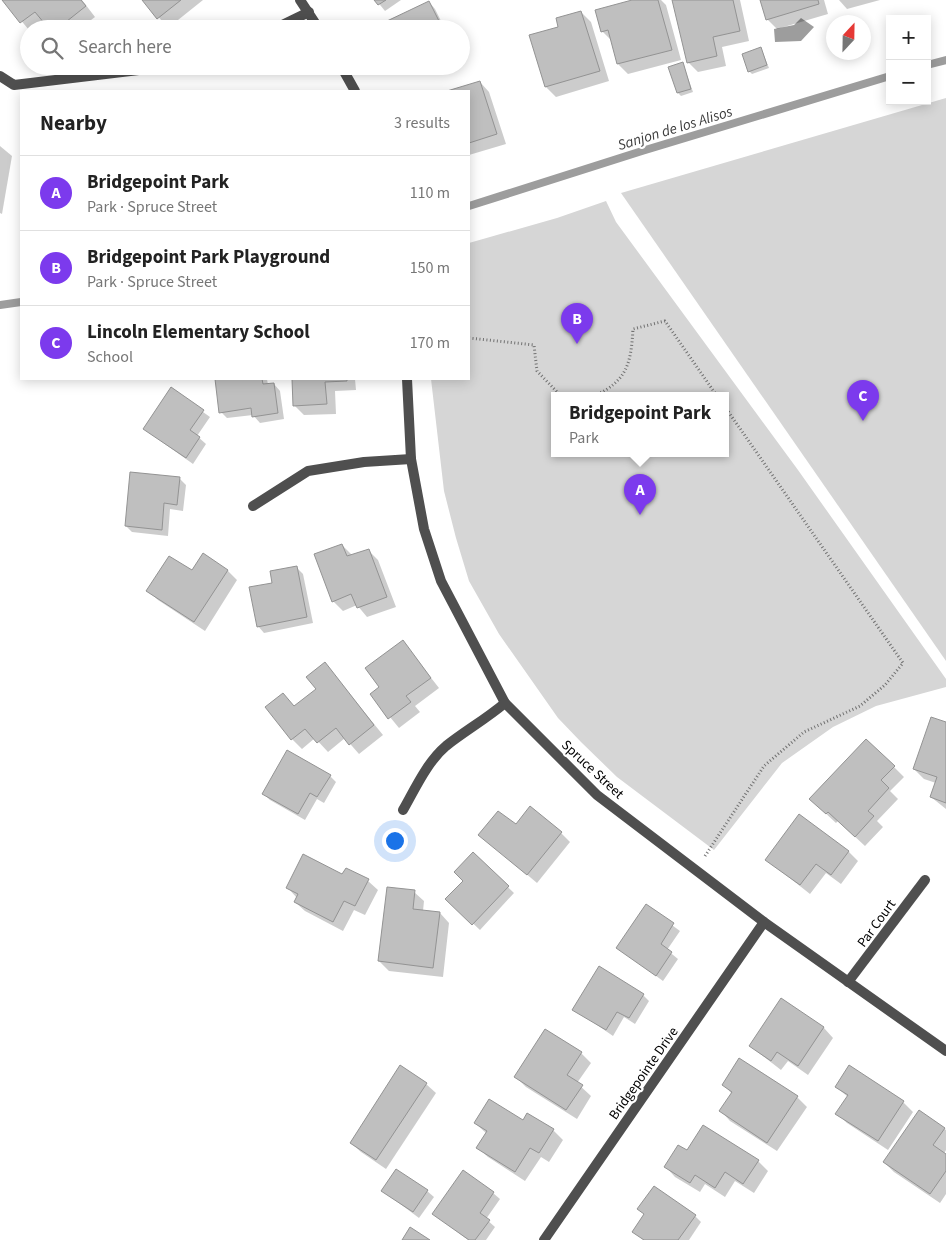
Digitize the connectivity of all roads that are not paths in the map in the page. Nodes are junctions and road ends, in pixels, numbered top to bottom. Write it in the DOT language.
graph roads {
  1 [pos="300,0"];
  2 [pos="309,12"];
  3 [pos="293,20"];
  4 [pos="314,20"];
  5 [pos="97,75"];
  6 [pos="345,75"];
  7 [pos="0,76"];
  8 [pos="354,90"];
  9 [pos="407,380"];
  10 [pos="411,459"];
  11 [pos="253,506"];
  12 [pos="505,703"];
  13 [pos="403,810"];
  14 [pos="925,880"];
  15 [pos="764,922"];
  16 [pos="848,982"];
  17 [pos="946,1052"];
  18 [pos="544,1240"];
  1 -- 2 [label="street"];
  2 -- 3 [label="street"];
  2 -- 4 [label="street"];
  5 -- 7 [label="street"];
  6 -- 8 [label="street"];
  9 -- 10 [label="street, Spruce Street"];
  10 -- 11 [label="street"];
  10 -- 12 [label="street, Spruce Street"];
  12 -- 13 [label="street"];
  12 -- 15 [label="street, Spruce Street"];
  14 -- 16 [label="street, Par Court"];
  15 -- 16 [label="street, Spruce Street"];
  15 -- 18 [label="street, Bridgepointe Drive"];
  16 -- 17 [label="street, Spruce Street"];
}
